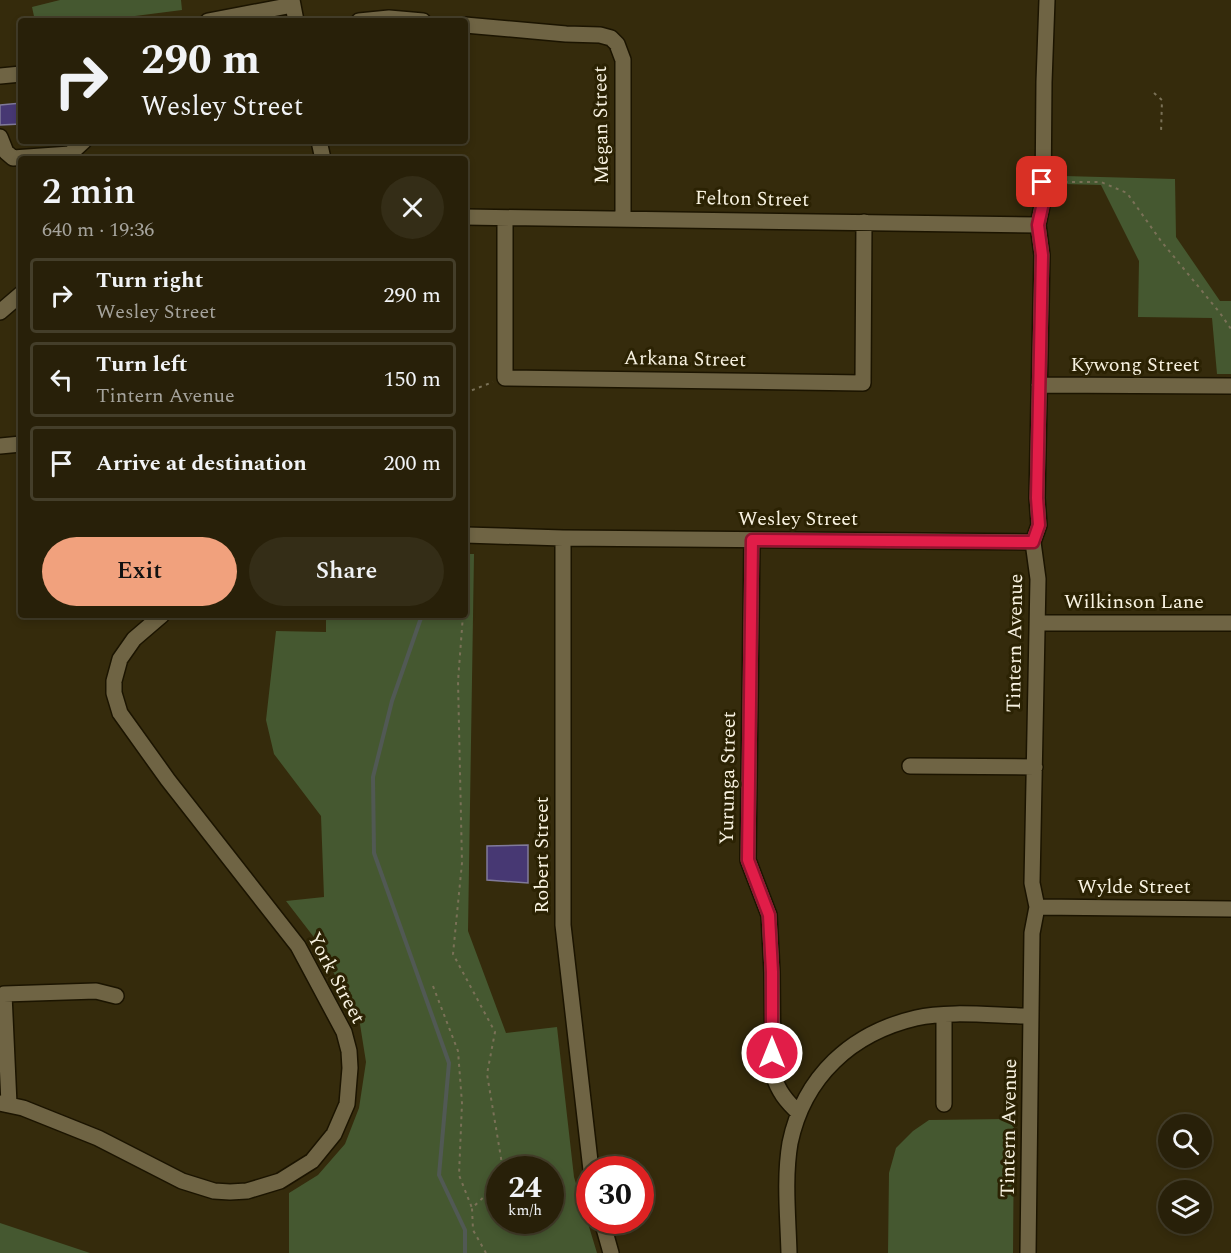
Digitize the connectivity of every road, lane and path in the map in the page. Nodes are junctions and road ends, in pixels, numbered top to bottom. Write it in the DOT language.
graph roads {
  1 [pos="1047,0"];
  2 [pos="293,2"];
  3 [pos="221,18"];
  4 [pos="296,18"];
  5 [pos="468,25"];
  6 [pos="18,74"];
  7 [pos="0,76"];
  8 [pos="1154,93"];
  9 [pos="1161,133"];
  10 [pos="1,143"];
  11 [pos="81,144"];
  12 [pos="50,156"];
  13 [pos="18,158"];
  14 [pos="1042,182"];
  15 [pos="468,217"];
  16 [pos="505,218"];
  17 [pos="623,219"];
  18 [pos="864,222"];
  19 [pos="1038,225"];
  20 [pos="18,297"];
  21 [pos="0,312"];
  22 [pos="1231,329"];
  23 [pos="1039,386"];
  24 [pos="1231,386"];
  25 [pos="478,387"];
  26 [pos="468,392"];
  27 [pos="18,444"];
  28 [pos="0,446"];
  29 [pos="468,535"];
  30 [pos="562,538"];
  31 [pos="752,540"];
  32 [pos="1033,542"];
  33 [pos="158,618"];
  34 [pos="463,618"];
  35 [pos="1037,623"];
  36 [pos="1231,623"];
  37 [pos="910,766"];
  38 [pos="1035,767"];
  39 [pos="1037,907"];
  40 [pos="1231,909"];
  41 [pos="433,986"];
  42 [pos="116,996"];
  43 [pos="944,1015"];
  44 [pos="1031,1017"];
  45 [pos="5,1103"];
  46 [pos="944,1104"];
  47 [pos="799,1113"];
  48 [pos="501,1156"];
  49 [pos="589,1156"];
  50 [pos="486,1195"];
  51 [pos="472,1208"];
  52 [pos="606,1234"];
  53 [pos="486,1253"];
  54 [pos="611,1253"];
  55 [pos="789,1253"];
  56 [pos="1028,1253"];
  1 -- 14 [label="street, Tintern Avenue"];
  2 -- 3 [label="street"];
  2 -- 4 [label="street"];
  5 -- 17 [label="street, Megan Street"];
  6 -- 7 [label="street"];
  8 -- 9 [label="path"];
  10 -- 13 [label="street"];
  11 -- 12 [label="street"];
  14 -- 19 [label="street, Tintern Avenue"];
  14 -- 22 [label="path"];
  15 -- 16 [label="street, Felton Street"];
  16 -- 17 [label="street, Felton Street"];
  16 -- 18 [label="street, Arkana Street"];
  17 -- 18 [label="street, Felton Street"];
  18 -- 19 [label="street, Felton Street"];
  19 -- 23 [label="street, Tintern Avenue"];
  20 -- 21 [label="street"];
  23 -- 24 [label="street, Kywong Street"];
  23 -- 32 [label="street, Tintern Avenue"];
  25 -- 26 [label="path"];
  27 -- 28 [label="street"];
  29 -- 30 [label="street"];
  30 -- 31 [label="street, Wesley Street"];
  30 -- 49 [label="street, Robert Street"];
  31 -- 32 [label="street, Wesley Street"];
  31 -- 47 [label="street, Yurunga Street"];
  32 -- 35 [label="street, Tintern Avenue"];
  33 -- 45 [label="street, York Street"];
  34 -- 48 [label="path"];
  35 -- 36 [label="street, Wilkinson Lane"];
  35 -- 38 [label="street, Tintern Avenue"];
  37 -- 38 [label="street"];
  38 -- 39 [label="street, Tintern Avenue"];
  39 -- 40 [label="street, Wylde Street"];
  39 -- 44 [label="street, Tintern Avenue"];
  41 -- 51 [label="path"];
  42 -- 45 [label="street"];
  43 -- 44 [label="street"];
  43 -- 46 [label="street"];
  43 -- 47 [label="street"];
  44 -- 56 [label="street, Tintern Avenue"];
  47 -- 55 [label="street"];
  50 -- 51 [label="path"];
  51 -- 53 [label="path"];
  52 -- 54 [label="street"];
}
